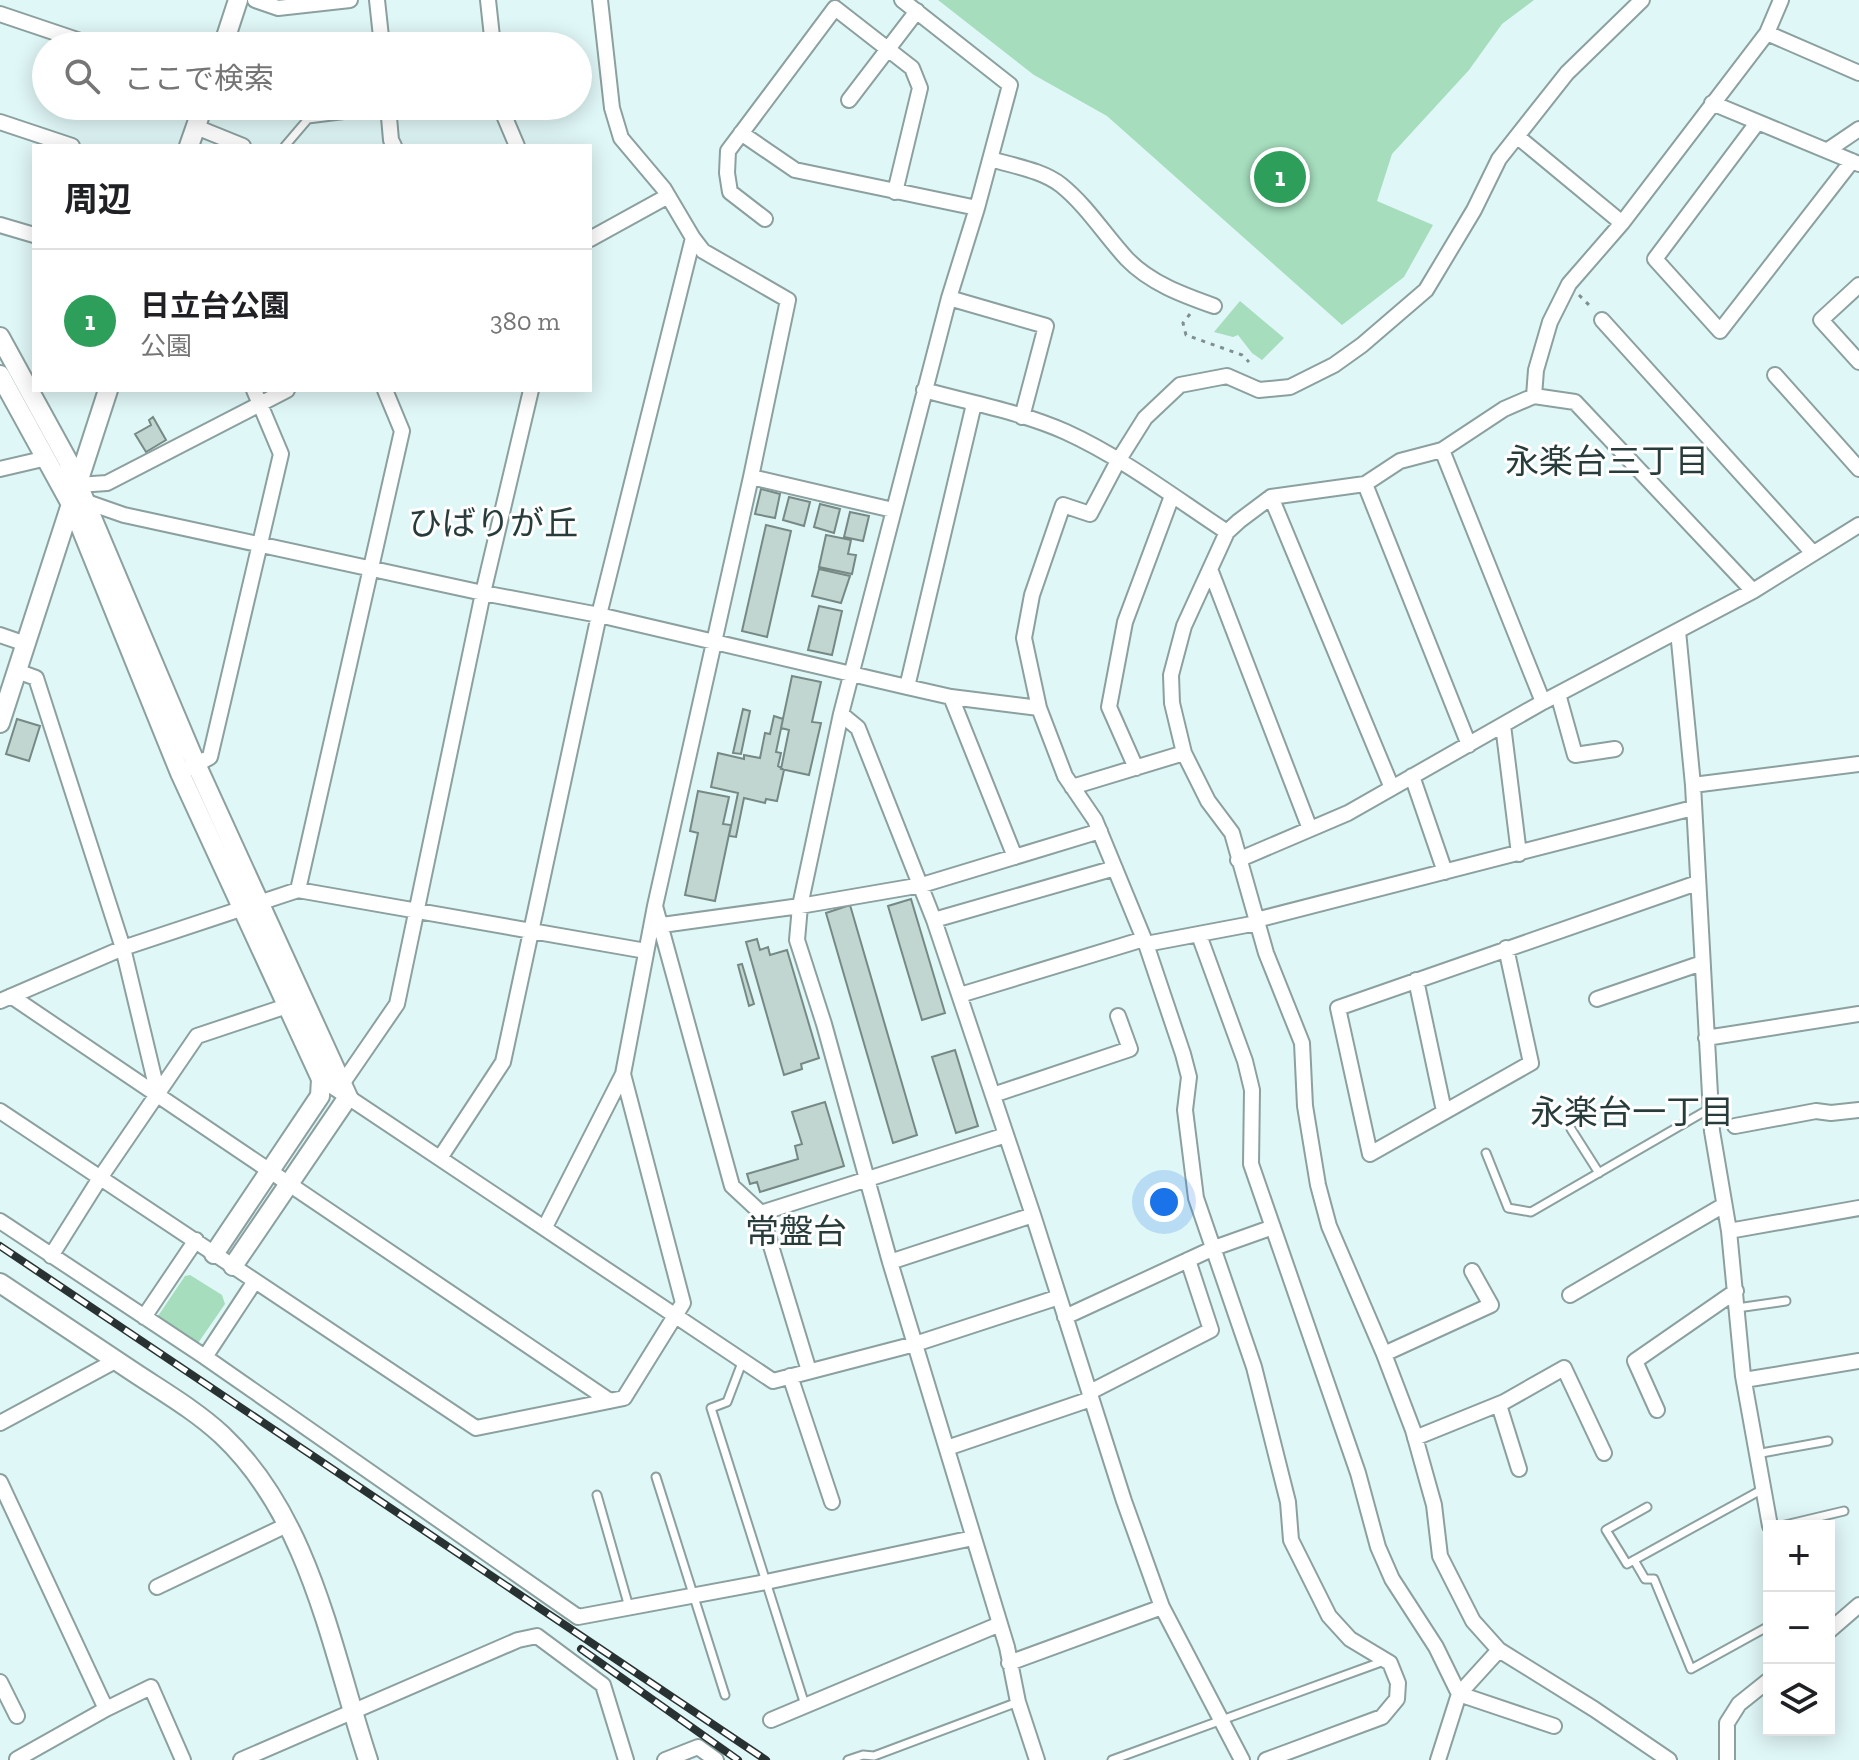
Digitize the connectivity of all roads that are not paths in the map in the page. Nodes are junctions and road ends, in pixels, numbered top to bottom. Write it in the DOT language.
graph roads {
  1 [pos="238,0"];
  2 [pos="255,0"];
  3 [pos="350,0"];
  4 [pos="377,0"];
  5 [pos="488,0"];
  6 [pos="600,0"];
  7 [pos="902,0"];
  8 [pos="1642,0"];
  9 [pos="1781,0"];
  10 [pos="917,11"];
  11 [pos="0,14"];
  12 [pos="53,32"];
  13 [pos="228,32"];
  14 [pos="380,32"];
  15 [pos="491,32"];
  16 [pos="1767,33"];
  17 [pos="889,49"];
  18 [pos="1859,73"];
  19 [pos="849,100"];
  20 [pos="1712,103"];
  21 [pos="198,120"];
  22 [pos="307,120"];
  23 [pos="389,120"];
  24 [pos="506,120"];
  25 [pos="0,122"];
  26 [pos="1757,123"];
  27 [pos="196,127"];
  28 [pos="1859,129"];
  29 [pos="741,133"];
  30 [pos="1518,137"];
  31 [pos="66,144"];
  32 [pos="190,144"];
  33 [pos="238,144"];
  34 [pos="287,144"];
  35 [pos="393,144"];
  36 [pos="516,144"];
  37 [pos="1828,150"];
  38 [pos="991,159"];
  39 [pos="1856,163"];
  40 [pos="895,192"];
  41 [pos="668,196"];
  42 [pos="977,208"];
  43 [pos="765,219"];
  44 [pos="1622,223"];
  45 [pos="0,225"];
  46 [pos="32,234"];
  47 [pos="592,238"];
  48 [pos="693,238"];
  49 [pos="1859,285"];
  50 [pos="949,298"];
  51 [pos="1206,304"];
  52 [pos="1602,320"];
  53 [pos="1,340"];
  54 [pos="1859,362"];
  55 [pos="0,375"];
  56 [pos="1775,375"];
  57 [pos="924,390"];
  58 [pos="107,392"];
  59 [pos="278,392"];
  60 [pos="386,392"];
  61 [pos="531,392"];
  62 [pos="1534,396"];
  63 [pos="257,397"];
  64 [pos="974,404"];
  65 [pos="1022,417"];
  66 [pos="1442,450"];
  67 [pos="47,458"];
  68 [pos="1118,461"];
  69 [pos="0,469"];
  70 [pos="1859,469"];
  71 [pos="751,477"];
  72 [pos="1365,484"];
  73 [pos="1172,496"];
  74 [pos="78,497"];
  75 [pos="1271,497"];
  76 [pos="893,510"];
  77 [pos="1859,525"];
  78 [pos="1227,532"];
  79 [pos="260,544"];
  80 [pos="1812,552"];
  81 [pos="371,569"];
  82 [pos="1210,569"];
  83 [pos="1753,591"];
  84 [pos="483,593"];
  85 [pos="599,615"];
  86 [pos="1678,631"];
  87 [pos="0,635"];
  88 [pos="714,641"];
  89 [pos="26,644"];
  90 [pos="17,671"];
  91 [pos="851,674"];
  92 [pos="907,687"];
  93 [pos="5,693"];
  94 [pos="1558,694"];
  95 [pos="951,697"];
  96 [pos="1543,702"];
  97 [pos="1039,708"];
  98 [pos="841,714"];
  99 [pos="0,723"];
  100 [pos="1503,725"];
  101 [pos="1469,745"];
  102 [pos="1615,749"];
  103 [pos="1184,753"];
  104 [pos="1859,764"];
  105 [pos="1136,768"];
  106 [pos="188,769"];
  107 [pos="1412,776"];
  108 [pos="1693,785"];
  109 [pos="1072,787"];
  110 [pos="1392,788"];
  111 [pos="1693,808"];
  112 [pos="1310,829"];
  113 [pos="1100,831"];
  114 [pos="1519,854"];
  115 [pos="1015,857"];
  116 [pos="1238,860"];
  117 [pos="1115,868"];
  118 [pos="1445,872"];
  119 [pos="1697,883"];
  120 [pos="922,885"];
  121 [pos="298,890"];
  122 [pos="251,906"];
  123 [pos="655,906"];
  124 [pos="800,906"];
  125 [pos="417,910"];
  126 [pos="934,920"];
  127 [pos="1257,922"];
  128 [pos="662,925"];
  129 [pos="531,931"];
  130 [pos="1199,935"];
  131 [pos="1145,942"];
  132 [pos="123,948"];
  133 [pos="1506,948"];
  134 [pos="646,951"];
  135 [pos="1702,963"];
  136 [pos="1416,980"];
  137 [pos="960,995"];
  138 [pos="6,998"];
  139 [pos="1597,999"];
  140 [pos="296,1003"];
  141 [pos="1859,1014"];
  142 [pos="1118,1016"];
  143 [pos="1706,1038"];
  144 [pos="623,1074"];
  145 [pos="321,1079"];
  146 [pos="345,1090"];
  147 [pos="158,1094"];
  148 [pos="993,1095"];
  149 [pos="1711,1108"];
  150 [pos="1859,1110"];
  151 [pos="0,1111"];
  152 [pos="1444,1111"];
  153 [pos="1735,1126"];
  154 [pos="1571,1129"];
  155 [pos="1006,1135"];
  156 [pos="1486,1153"];
  157 [pos="440,1158"];
  158 [pos="271,1171"];
  159 [pos="1599,1173"];
  160 [pos="100,1178"];
  161 [pos="867,1179"];
  162 [pos="290,1184"];
  163 [pos="1724,1205"];
  164 [pos="1859,1208"];
  165 [pos="761,1213"];
  166 [pos="1033,1215"];
  167 [pos="0,1221"];
  168 [pos="545,1227"];
  169 [pos="1273,1227"];
  170 [pos="1729,1231"];
  171 [pos="196,1240"];
  172 [pos="1214,1248"];
  173 [pos="214,1254"];
  174 [pos="51,1256"];
  175 [pos="1188,1260"];
  176 [pos="890,1262"];
  177 [pos="233,1266"];
  178 [pos="1472,1271"];
  179 [pos="255,1281"];
  180 [pos="0,1283"];
  181 [pos="1736,1291"];
  182 [pos="1570,1295"];
  183 [pos="1059,1297"];
  184 [pos="1786,1301"];
  185 [pos="1737,1308"];
  186 [pos="674,1316"];
  187 [pos="144,1317"];
  188 [pos="1065,1317"];
  189 [pos="915,1344"];
  190 [pos="1384,1354"];
  191 [pos="205,1357"];
  192 [pos="743,1360"];
  193 [pos="115,1361"];
  194 [pos="1859,1361"];
  195 [pos="809,1371"];
  196 [pos="790,1376"];
  197 [pos="1744,1380"];
  198 [pos="1091,1395"];
  199 [pos="610,1401"];
  200 [pos="1499,1405"];
  201 [pos="1657,1410"];
  202 [pos="0,1423"];
  203 [pos="1415,1438"];
  204 [pos="1828,1441"];
  205 [pos="947,1448"];
  206 [pos="1604,1453"];
  207 [pos="1756,1454"];
  208 [pos="1519,1469"];
  209 [pos="656,1477"];
  210 [pos="0,1482"];
  211 [pos="1763,1489"];
  212 [pos="597,1495"];
  213 [pos="832,1502"];
  214 [pos="1647,1507"];
  215 [pos="1844,1511"];
  216 [pos="1769,1520"];
  217 [pos="1806,1520"];
  218 [pos="287,1525"];
  219 [pos="973,1538"];
  220 [pos="1634,1560"];
  221 [pos="766,1582"];
  222 [pos="157,1587"];
  223 [pos="693,1596"];
  224 [pos="1859,1605"];
  225 [pos="629,1607"];
  226 [pos="1162,1607"];
  227 [pos="1000,1624"];
  228 [pos="1835,1626"];
  229 [pos="1763,1629"];
  230 [pos="1499,1650"];
  231 [pos="1387,1660"];
  232 [pos="1009,1663"];
  233 [pos="0,1682"];
  234 [pos="1763,1685"];
  235 [pos="1459,1694"];
  236 [pos="725,1695"];
  237 [pos="1018,1702"];
  238 [pos="805,1705"];
  239 [pos="106,1709"];
  240 [pos="352,1713"];
  241 [pos="17,1716"];
  242 [pos="771,1720"];
  243 [pos="1221,1721"];
  244 [pos="1554,1726"];
  245 [pos="17,1759"];
  246 [pos="183,1760"];
  247 [pos="241,1760"];
  248 [pos="368,1760"];
  249 [pos="626,1760"];
  250 [pos="665,1760"];
  251 [pos="716,1760"];
  252 [pos="848,1760"];
  253 [pos="1037,1760"];
  254 [pos="1112,1760"];
  255 [pos="1242,1760"];
  256 [pos="1266,1760"];
  257 [pos="1438,1760"];
  258 [pos="1669,1760"];
  259 [pos="1727,1760"];
  1 -- 13 [label="street"];
  2 -- 3 [label="street"];
  4 -- 14 [label="street"];
  5 -- 15 [label="street"];
  6 -- 41 [label="street"];
  7 -- 10 [label="street"];
  8 -- 30 [label="street"];
  9 -- 16 [label="street"];
  10 -- 17 [label="street"];
  10 -- 38 [label="street"];
  11 -- 12 [label="street"];
  16 -- 18 [label="street"];
  16 -- 20 [label="street"];
  17 -- 19 [label="street"];
  17 -- 29 [label="street"];
  17 -- 40 [label="street"];
  20 -- 26 [label="street"];
  20 -- 44 [label="street"];
  21 -- 27 [label="street"];
  22 -- 34 [label="lane"];
  23 -- 35 [label="street"];
  24 -- 36 [label="street"];
  25 -- 31 [label="street"];
  26 -- 37 [label="street"];
  26 -- 39 [label="street"];
  27 -- 32 [label="street"];
  27 -- 33 [label="street"];
  28 -- 37 [label="street"];
  29 -- 40 [label="street"];
  29 -- 43 [label="street"];
  30 -- 44 [label="street"];
  30 -- 68 [label="street"];
  37 -- 39 [label="street"];
  38 -- 42 [label="street"];
  38 -- 51 [label="street"];
  40 -- 42 [label="street"];
  41 -- 47 [label="street"];
  41 -- 48 [label="street"];
  42 -- 50 [label="street"];
  44 -- 62 [label="street"];
  45 -- 46 [label="street"];
  48 -- 71 [label="street"];
  48 -- 85 [label="street"];
  49 -- 54 [label="street"];
  50 -- 57 [label="street"];
  50 -- 65 [label="street"];
  52 -- 80 [label="street"];
  53 -- 74 [label="street"];
  55 -- 67 [label="street"];
  56 -- 70 [label="street"];
  57 -- 64 [label="street"];
  57 -- 76 [label="street"];
  58 -- 74 [label="street"];
  59 -- 63 [label="street"];
  60 -- 81 [label="street"];
  61 -- 84 [label="street"];
  62 -- 66 [label="street"];
  62 -- 83 [label="street"];
  63 -- 74 [label="street"];
  63 -- 79 [label="street"];
  64 -- 65 [label="street"];
  64 -- 92 [label="street"];
  65 -- 68 [label="street"];
  66 -- 72 [label="street"];
  66 -- 96 [label="street"];
  67 -- 69 [label="street"];
  67 -- 74 [label="street"];
  68 -- 73 [label="street"];
  68 -- 97 [label="street"];
  71 -- 76 [label="street"];
  71 -- 88 [label="street"];
  72 -- 75 [label="street"];
  72 -- 101 [label="street"];
  73 -- 78 [label="street"];
  73 -- 105 [label="street"];
  74 -- 79 [label="street"];
  74 -- 89 [label="street"];
  74 -- 106 [label="street"];
  75 -- 78 [label="street"];
  75 -- 110 [label="street"];
  76 -- 91 [label="street"];
  77 -- 80 [label="street"];
  78 -- 82 [label="street"];
  79 -- 81 [label="street"];
  79 -- 106 [label="street"];
  80 -- 83 [label="street"];
  81 -- 84 [label="street"];
  81 -- 121 [label="street"];
  82 -- 103 [label="street"];
  82 -- 112 [label="street"];
  83 -- 86 [label="street"];
  84 -- 85 [label="street"];
  84 -- 125 [label="street"];
  85 -- 88 [label="street"];
  85 -- 129 [label="street"];
  86 -- 94 [label="street"];
  86 -- 108 [label="street"];
  87 -- 89 [label="street"];
  88 -- 91 [label="street"];
  88 -- 123 [label="street"];
  89 -- 90 [label="street"];
  90 -- 93 [label="street"];
  90 -- 132 [label="street"];
  91 -- 92 [label="street"];
  91 -- 98 [label="street"];
  92 -- 95 [label="street"];
  93 -- 99 [label="street"];
  94 -- 96 [label="street"];
  94 -- 102 [label="street"];
  95 -- 97 [label="street"];
  95 -- 115 [label="street"];
  96 -- 100 [label="street"];
  97 -- 109 [label="street"];
  98 -- 120 [label="street"];
  98 -- 124 [label="street"];
  100 -- 101 [label="street"];
  100 -- 114 [label="street"];
  101 -- 107 [label="street"];
  103 -- 105 [label="street"];
  103 -- 116 [label="street"];
  104 -- 108 [label="street"];
  105 -- 109 [label="street"];
  106 -- 122 [label="street"];
  107 -- 110 [label="street"];
  107 -- 118 [label="street"];
  108 -- 111 [label="street"];
  109 -- 113 [label="street"];
  110 -- 112 [label="street"];
  111 -- 114 [label="street"];
  111 -- 119 [label="street"];
  112 -- 116 [label="street"];
  113 -- 115 [label="street"];
  113 -- 117 [label="street"];
  114 -- 118 [label="street"];
  115 -- 120 [label="street"];
  116 -- 127 [label="street"];
  117 -- 126 [label="street"];
  117 -- 131 [label="street"];
  118 -- 127 [label="street"];
  119 -- 133 [label="street"];
  119 -- 135 [label="street"];
  120 -- 124 [label="street"];
  120 -- 126 [label="street"];
  121 -- 122 [label="street"];
  121 -- 125 [label="street"];
  122 -- 132 [label="street"];
  122 -- 140 [label="street"];
  123 -- 128 [label="street"];
  123 -- 134 [label="street"];
  124 -- 128 [label="street"];
  124 -- 161 [label="street"];
  125 -- 129 [label="street"];
  125 -- 146 [label="street"];
  126 -- 137 [label="street"];
  127 -- 130 [label="street"];
  127 -- 190 [label="street"];
  128 -- 165 [label="street"];
  129 -- 134 [label="street"];
  129 -- 157 [label="street"];
  130 -- 131 [label="street"];
  130 -- 169 [label="street"];
  131 -- 137 [label="street"];
  131 -- 172 [label="street"];
  132 -- 138 [label="street"];
  132 -- 147 [label="street"];
  133 -- 136 [label="street"];
  133 -- 152 [label="street"];
  134 -- 144 [label="street"];
  135 -- 139 [label="street"];
  135 -- 143 [label="street"];
  136 -- 152 [label="street"];
  136 -- 152 [label="street"];
  137 -- 148 [label="street"];
  138 -- 147 [label="street"];
  140 -- 145 [label="street"];
  140 -- 146 [label="street"];
  140 -- 147 [label="street"];
  141 -- 143 [label="street"];
  142 -- 148 [label="street"];
  143 -- 149 [label="street"];
  144 -- 168 [label="street"];
  144 -- 186 [label="street"];
  145 -- 146 [label="street"];
  145 -- 158 [label="street"];
  146 -- 157 [label="street"];
  146 -- 162 [label="street"];
  147 -- 158 [label="street"];
  147 -- 160 [label="street"];
  148 -- 155 [label="street"];
  149 -- 159 [label="lane"];
  149 -- 163 [label="street"];
  150 -- 153 [label="street"];
  151 -- 160 [label="street"];
  154 -- 159 [label="lane"];
  155 -- 161 [label="street"];
  155 -- 166 [label="street"];
  156 -- 159 [label="lane"];
  157 -- 168 [label="street"];
  158 -- 162 [label="street"];
  158 -- 173 [label="street"];
  160 -- 171 [label="street"];
  160 -- 174 [label="street"];
  161 -- 165 [label="street"];
  161 -- 176 [label="street"];
  162 -- 177 [label="street"];
  162 -- 199 [label="street"];
  163 -- 170 [label="street"];
  163 -- 182 [label="street"];
  164 -- 170 [label="street"];
  165 -- 195 [label="street"];
  166 -- 176 [label="street"];
  166 -- 183 [label="street"];
  167 -- 174 [label="street"];
  168 -- 186 [label="street"];
  169 -- 172 [label="street"];
  169 -- 235 [label="street"];
  170 -- 181 [label="street"];
  171 -- 173 [label="street"];
  171 -- 187 [label="street"];
  172 -- 175 [label="street"];
  172 -- 231 [label="street"];
  173 -- 177 [label="street"];
  174 -- 187 [label="street"];
  175 -- 188 [label="street"];
  175 -- 198 [label="street"];
  176 -- 189 [label="street"];
  177 -- 179 [label="street"];
  178 -- 190 [label="street"];
  179 -- 191 [label="street"];
  179 -- 199 [label="street"];
  180 -- 193 [label="street"];
  181 -- 185 [label="street"];
  181 -- 201 [label="street"];
  183 -- 188 [label="street"];
  183 -- 189 [label="street"];
  184 -- 185 [label="lane"];
  185 -- 197 [label="street"];
  186 -- 192 [label="street"];
  186 -- 199 [label="street"];
  187 -- 191 [label="street"];
  188 -- 198 [label="street"];
  189 -- 195 [label="street"];
  189 -- 205 [label="street"];
  190 -- 203 [label="street"];
  191 -- 225 [label="street"];
  192 -- 196 [label="street"];
  192 -- 221 [label="lane"];
  193 -- 202 [label="street"];
  193 -- 218 [label="street"];
  194 -- 197 [label="street"];
  195 -- 196 [label="street"];
  196 -- 213 [label="street"];
  197 -- 207 [label="street"];
  198 -- 205 [label="street"];
  198 -- 226 [label="street"];
  200 -- 203 [label="street"];
  200 -- 206 [label="street"];
  200 -- 208 [label="street"];
  203 -- 230 [label="street"];
  204 -- 207 [label="lane"];
  205 -- 219 [label="street"];
  207 -- 211 [label="street"];
  209 -- 223 [label="lane"];
  210 -- 239 [label="street"];
  211 -- 216 [label="street"];
  211 -- 220 [label="lane"];
  212 -- 225 [label="lane"];
  214 -- 220 [label="lane"];
  215 -- 217 [label="lane"];
  218 -- 222 [label="street"];
  218 -- 240 [label="street"];
  219 -- 221 [label="street"];
  219 -- 227 [label="street"];
  220 -- 229 [label="lane"];
  221 -- 223 [label="street"];
  221 -- 238 [label="lane"];
  223 -- 225 [label="street"];
  223 -- 236 [label="lane"];
  224 -- 228 [label="street"];
  226 -- 232 [label="street"];
  226 -- 243 [label="street"];
  227 -- 232 [label="street"];
  227 -- 238 [label="street"];
  230 -- 235 [label="street"];
  230 -- 258 [label="street"];
  231 -- 243 [label="lane"];
  231 -- 256 [label="street"];
  232 -- 237 [label="street"];
  233 -- 241 [label="street"];
  234 -- 259 [label="street"];
  235 -- 244 [label="street"];
  235 -- 257 [label="street"];
  237 -- 252 [label="lane"];
  237 -- 253 [label="street"];
  238 -- 242 [label="street"];
  239 -- 245 [label="street"];
  239 -- 246 [label="street"];
  240 -- 247 [label="street"];
  240 -- 248 [label="street"];
  240 -- 249 [label="street"];
  243 -- 254 [label="lane"];
  243 -- 255 [label="street"];
  250 -- 251 [label="street"];
}
